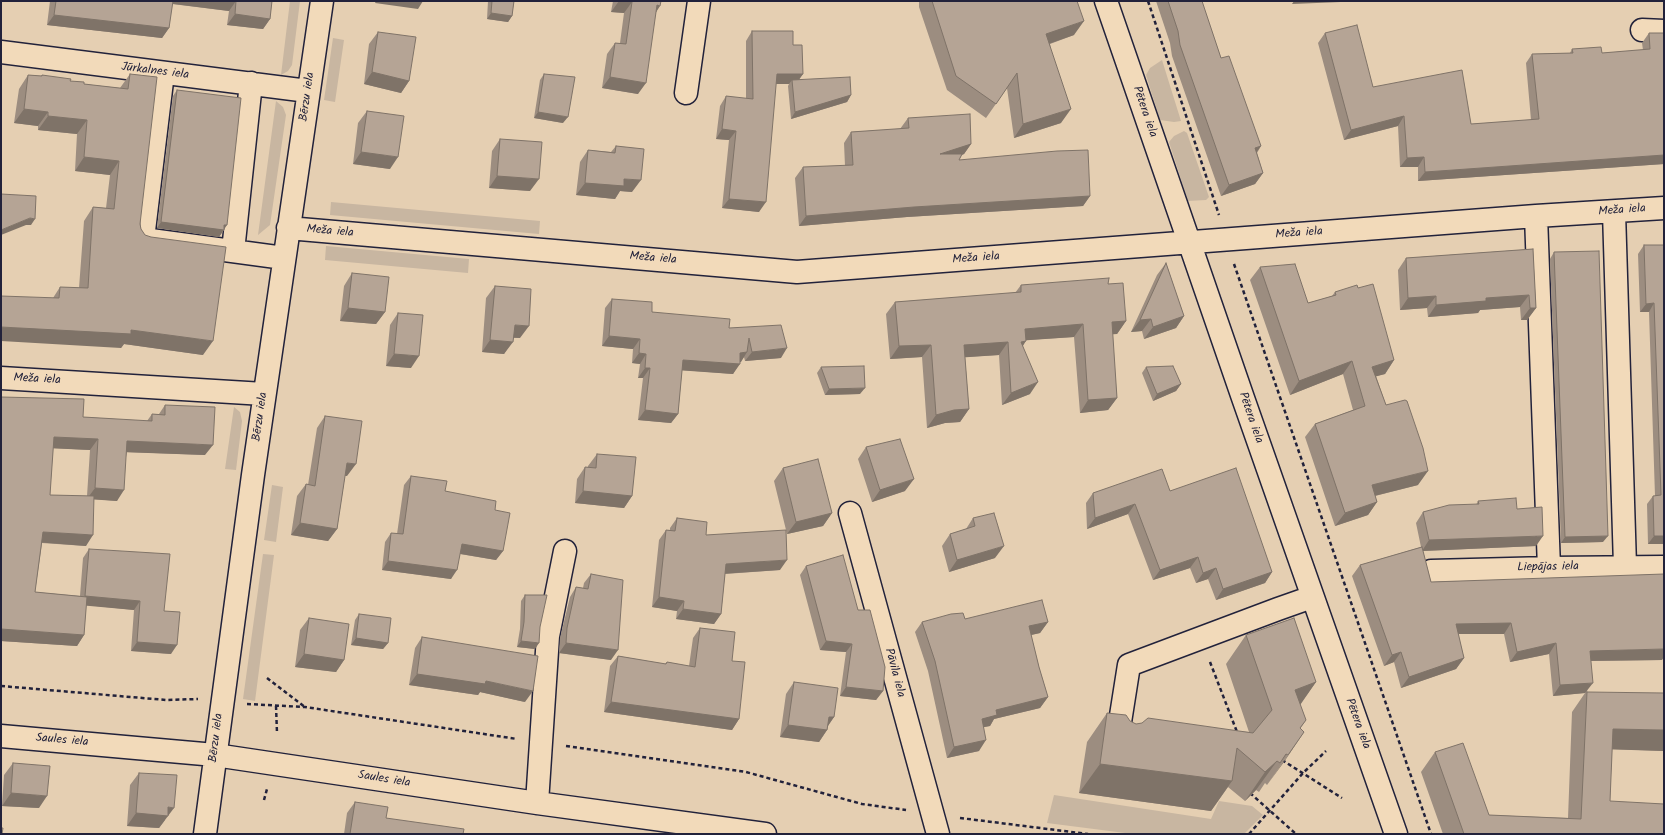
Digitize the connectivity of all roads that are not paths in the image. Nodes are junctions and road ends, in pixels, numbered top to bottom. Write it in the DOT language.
graph roads {
  1 [pos="322,1"];
  2 [pos="698,1"];
  3 [pos="1106,1"];
  4 [pos="1642,30"];
  5 [pos="1664,31"];
  6 [pos="1,52"];
  7 [pos="163,73"];
  8 [pos="252,83"];
  9 [pos="308,91"];
  10 [pos="686,93"];
  11 [pos="1664,208"];
  12 [pos="1614,212"];
  13 [pos="1536,216"];
  14 [pos="288,228"];
  15 [pos="1189,242"];
  16 [pos="233,251"];
  17 [pos="284,258"];
  18 [pos="1,378"];
  19 [pos="264,394"];
  20 [pos="850,513"];
  21 [pos="565,551"];
  22 [pos="1625,566"];
  23 [pos="1664,567"];
  24 [pos="1549,568"];
  25 [pos="1431,571"];
  26 [pos="1312,598"];
  27 [pos="1,736"];
  28 [pos="1117,741"];
  29 [pos="215,755"];
  30 [pos="537,803"];
  31 [pos="753,833"];
  32 [pos="205,834"];
  33 [pos="938,834"];
  34 [pos="1396,834"];
  1 -- 9 [label="street, Bērzu iela"];
  2 -- 10 [label="street"];
  3 -- 15 [label="street, Pētera iela"];
  4 -- 5 [label="street"];
  6 -- 7 [label="street, Jūrkalnes iela"];
  7 -- 8 [label="street, Jūrkalnes iela"];
  7 -- 16 [label="street"];
  8 -- 9 [label="street, Jūrkalnes iela"];
  8 -- 16 [label="street"];
  9 -- 14 [label="street, Bērzu iela"];
  11 -- 12 [label="street, Meža iela"];
  12 -- 13 [label="street, Meža iela"];
  12 -- 22 [label="street"];
  13 -- 15 [label="street, Meža iela"];
  13 -- 24 [label="street"];
  14 -- 15 [label="street, Meža iela"];
  14 -- 17 [label="street, Bērzu iela"];
  15 -- 26 [label="street, Pētera iela"];
  16 -- 17 [label="street"];
  17 -- 19 [label="street, Bērzu iela"];
  18 -- 19 [label="street, Meža iela"];
  19 -- 29 [label="street, Bērzu iela"];
  20 -- 33 [label="street, Pāvila iela"];
  21 -- 30 [label="street"];
  22 -- 23 [label="street, Liepājas iela"];
  22 -- 24 [label="street, Liepājas iela"];
  24 -- 25 [label="street, Liepājas iela"];
  26 -- 28 [label="street"];
  26 -- 34 [label="street, Pētera iela"];
  27 -- 29 [label="street, Saules iela"];
  29 -- 30 [label="street, Saules iela"];
  29 -- 32 [label="street, Bērzu iela"];
  30 -- 31 [label="street, Saules iela"];
}
